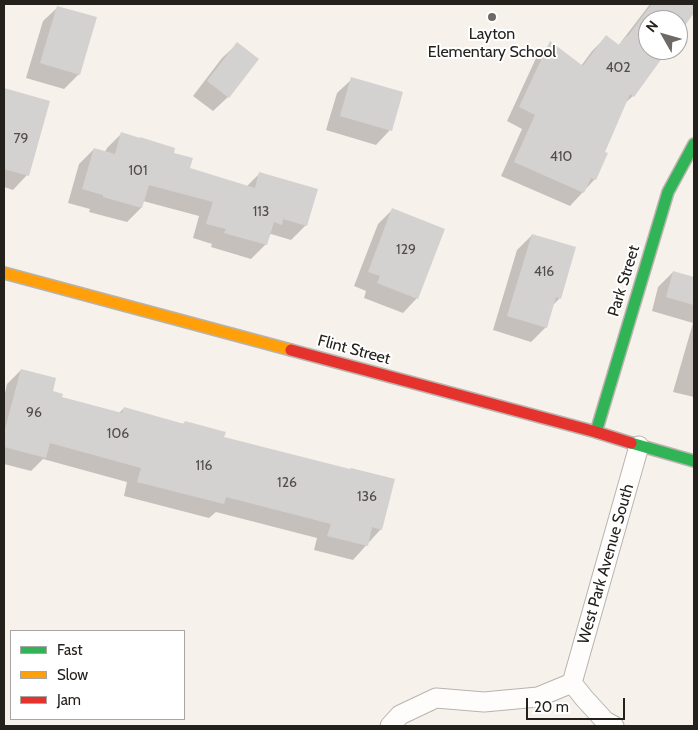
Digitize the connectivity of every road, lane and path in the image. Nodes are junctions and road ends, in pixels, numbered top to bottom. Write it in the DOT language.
graph roads {
  1 [pos="694,144"];
  2 [pos="4,273"];
  3 [pos="596,432"];
  4 [pos="639,446"];
  5 [pos="694,461"];
  6 [pos="572,683"];
  7 [pos="390,726"];
  8 [pos="614,726"];
  1 -- 3 [label="street, Park Street"];
  2 -- 3 [label="street, Flint Street"];
  3 -- 4 [label="street, Flint Street"];
  4 -- 5 [label="street, Flint Street"];
  4 -- 6 [label="lane, West Park Avenue South"];
  6 -- 7 [label="lane"];
  6 -- 8 [label="lane"];
}
